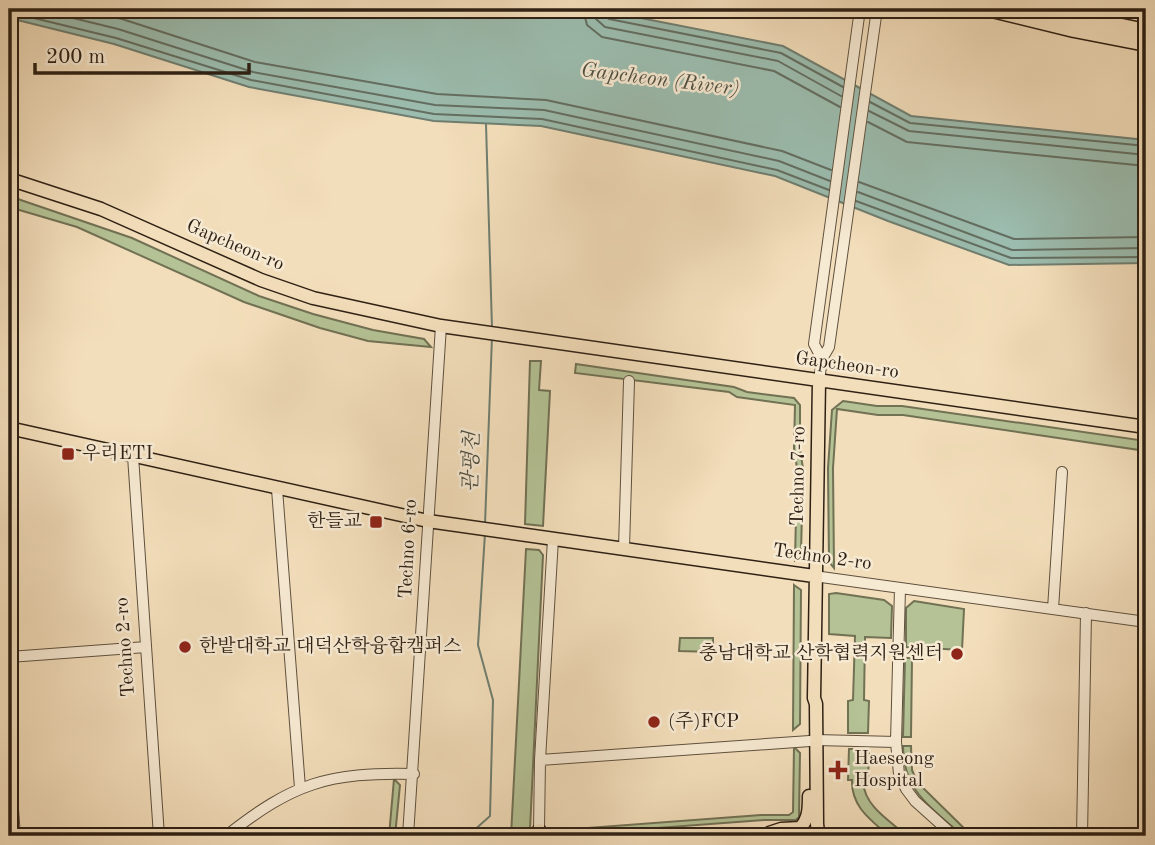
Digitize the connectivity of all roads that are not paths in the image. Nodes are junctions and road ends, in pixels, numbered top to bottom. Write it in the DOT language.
graph roads {
  1 [pos="860,9"];
  2 [pos="877,9"];
  3 [pos="988,9"];
  4 [pos="1040,9"];
  5 [pos="1119,9"];
  6 [pos="1146,14"];
  7 [pos="1146,31"];
  8 [pos="1146,44"];
  9 [pos="9,179"];
  10 [pos="446,327"];
  11 [pos="822,359"];
  12 [pos="629,381"];
  13 [pos="819,381"];
  14 [pos="1146,427"];
  15 [pos="9,428"];
  16 [pos="133,456"];
  17 [pos="1062,472"];
  18 [pos="277,489"];
  19 [pos="428,521"];
  20 [pos="553,539"];
  21 [pos="624,548"];
  22 [pos="814,576"];
  23 [pos="900,588"];
  24 [pos="1053,609"];
  25 [pos="1086,614"];
  26 [pos="1146,622"];
  27 [pos="146,647"];
  28 [pos="9,657"];
  29 [pos="813,741"];
  30 [pos="896,742"];
  31 [pos="9,756"];
  32 [pos="540,760"];
  33 [pos="414,774"];
  34 [pos="300,788"];
  35 [pos="769,833"];
  36 [pos="540,834"];
  37 [pos="15,836"];
  38 [pos="159,836"];
  39 [pos="226,836"];
  40 [pos="408,836"];
  41 [pos="727,836"];
  42 [pos="790,836"];
  43 [pos="822,836"];
  44 [pos="954,836"];
  45 [pos="1082,836"];
  1 -- 11 [label="street"];
  2 -- 11 [label="street"];
  3 -- 8 [label="highway"];
  4 -- 7 [label="highway"];
  5 -- 6 [label="street"];
  9 -- 10 [label="main road, Gapcheon-ro"];
  10 -- 13 [label="main road, Gapcheon-ro"];
  10 -- 19 [label="street, Techno 6-ro"];
  11 -- 13 [label="street"];
  12 -- 21 [label="street"];
  13 -- 14 [label="main road, Gapcheon-ro"];
  13 -- 22 [label="main road, Techno 7-ro"];
  15 -- 16 [label="main road, Techno 2-ro"];
  16 -- 18 [label="main road, Techno 2-ro"];
  16 -- 27 [label="street, Techno 2-ro"];
  17 -- 24 [label="street"];
  18 -- 19 [label="main road, Techno 2-ro"];
  18 -- 34 [label="street"];
  19 -- 20 [label="main road, Techno 2-ro"];
  19 -- 33 [label="street, Techno 6-ro"];
  20 -- 21 [label="main road, Techno 2-ro"];
  20 -- 32 [label="street"];
  21 -- 22 [label="main road, Techno 2-ro"];
  22 -- 23 [label="street, Techno 2-ro"];
  22 -- 29 [label="main road, Techno 7-ro"];
  23 -- 24 [label="street, Techno 2-ro"];
  23 -- 30 [label="street"];
  24 -- 25 [label="street, Techno 2-ro"];
  25 -- 26 [label="street, Techno 2-ro"];
  25 -- 45 [label="street"];
  27 -- 28 [label="street"];
  27 -- 38 [label="street, Techno 2-ro"];
  29 -- 30 [label="street"];
  29 -- 32 [label="street"];
  29 -- 35 [label="main road, Techno 7-ro"];
  29 -- 43 [label="main road, Techno 7-ro"];
  30 -- 44 [label="street"];
  31 -- 37 [label="street"];
  32 -- 36 [label="street"];
  33 -- 34 [label="street"];
  33 -- 40 [label="street, Techno 6-ro"];
  34 -- 39 [label="street"];
  35 -- 41 [label="main road"];
  35 -- 42 [label="main road"];
}
